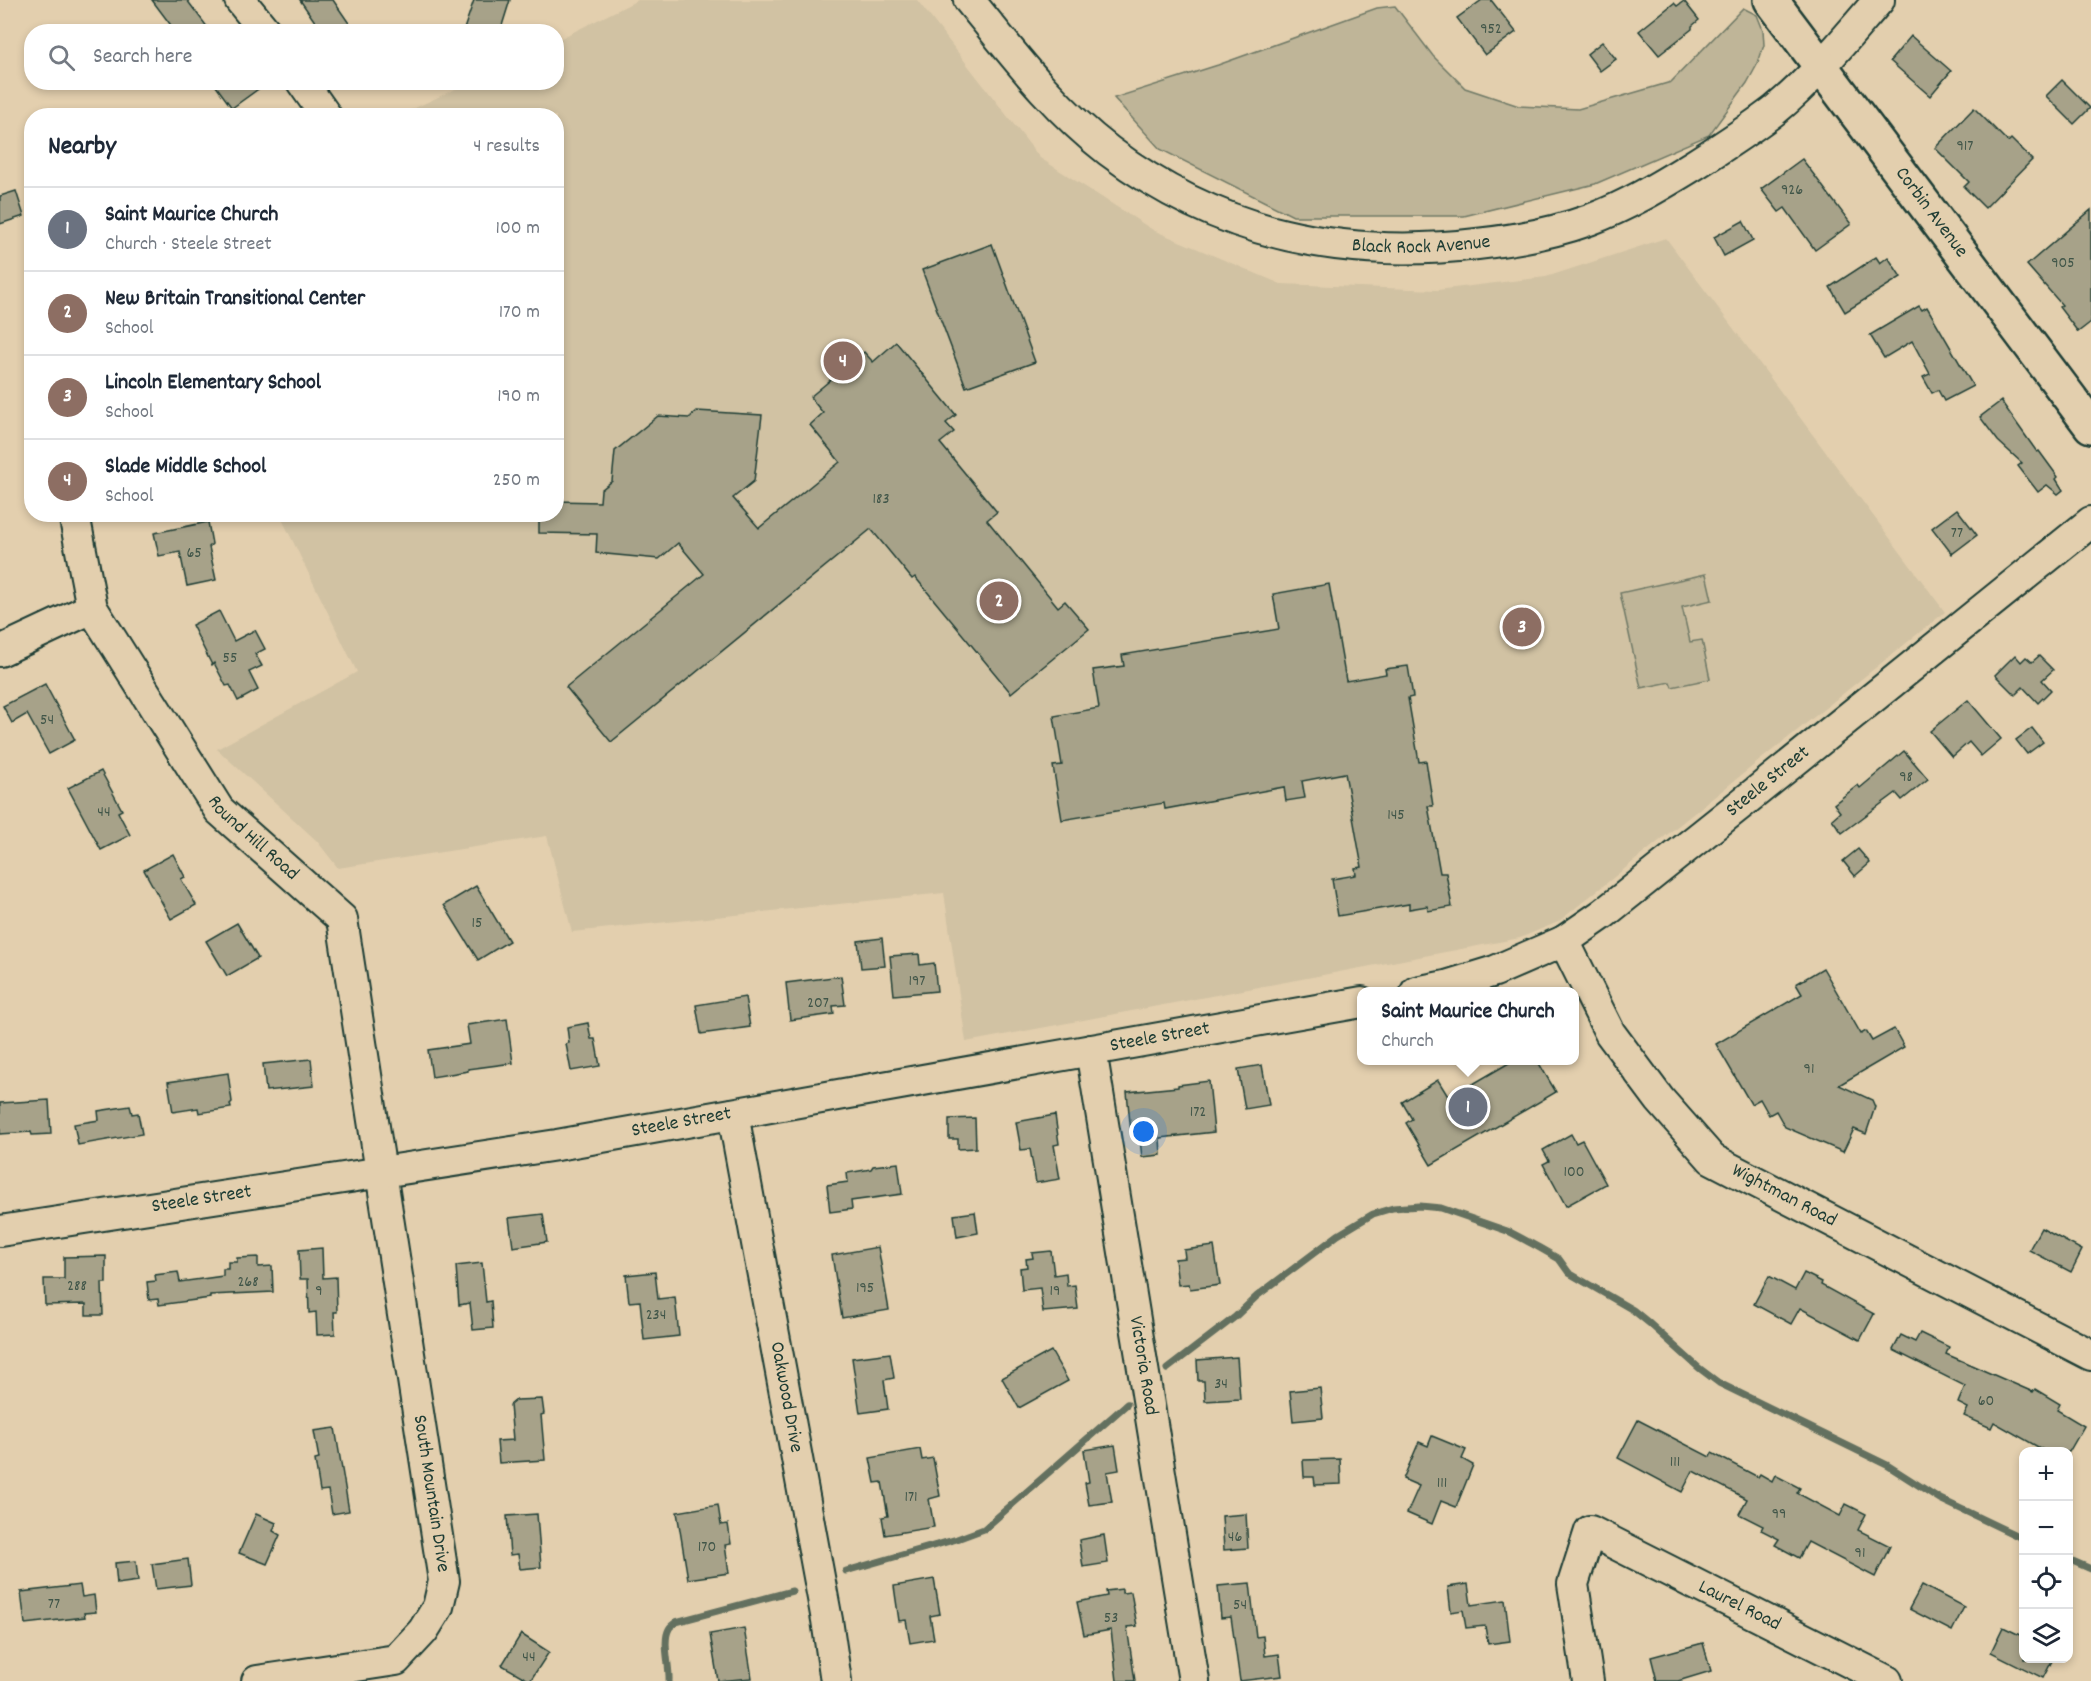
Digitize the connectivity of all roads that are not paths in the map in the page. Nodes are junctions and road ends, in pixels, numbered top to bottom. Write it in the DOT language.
graph roads {
  1 [pos="240,0"];
  2 [pos="969,0"];
  3 [pos="1771,0"];
  4 [pos="1879,0"];
  5 [pos="260,24"];
  6 [pos="1821,66"];
  7 [pos="308,90"];
  8 [pos="320,108"];
  9 [pos="2091,426"];
  10 [pos="76,522"];
  11 [pos="2091,522"];
  12 [pos="92,608"];
  13 [pos="0,651"];
  14 [pos="1564,941"];
  15 [pos="1441,987"];
  16 [pos="1357,1003"];
  17 [pos="1091,1050"];
  18 [pos="733,1113"];
  19 [pos="380,1173"];
  20 [pos="0,1231"];
  21 [pos="2091,1355"];
  22 [pos="257,1681"];
  23 [pos="836,1681"];
  24 [pos="1194,1681"];
  25 [pos="1588,1681"];
  26 [pos="1887,1681"];
  1 -- 5 [label="street"];
  2 -- 6 [label="street, Black Rock Avenue"];
  3 -- 6 [label="main road, Corbin Avenue"];
  4 -- 6 [label="street, Black Rock Avenue"];
  6 -- 9 [label="main road, Corbin Avenue"];
  7 -- 8 [label="street"];
  10 -- 12 [label="street, Round Hill Road"];
  11 -- 14 [label="street, Steele Street"];
  12 -- 13 [label="street"];
  12 -- 19 [label="street, Round Hill Road"];
  14 -- 15 [label="street, Steele Street"];
  14 -- 21 [label="street, Wightman Road"];
  16 -- 17 [label="street, Steele Street"];
  17 -- 18 [label="street, Steele Street"];
  17 -- 24 [label="street, Victoria Road"];
  18 -- 19 [label="street, Steele Street"];
  18 -- 23 [label="street, Oakwood Drive"];
  19 -- 20 [label="street, Steele Street"];
  19 -- 22 [label="street, South Mountain Drive"];
  25 -- 26 [label="street, Laurel Road"];
}
